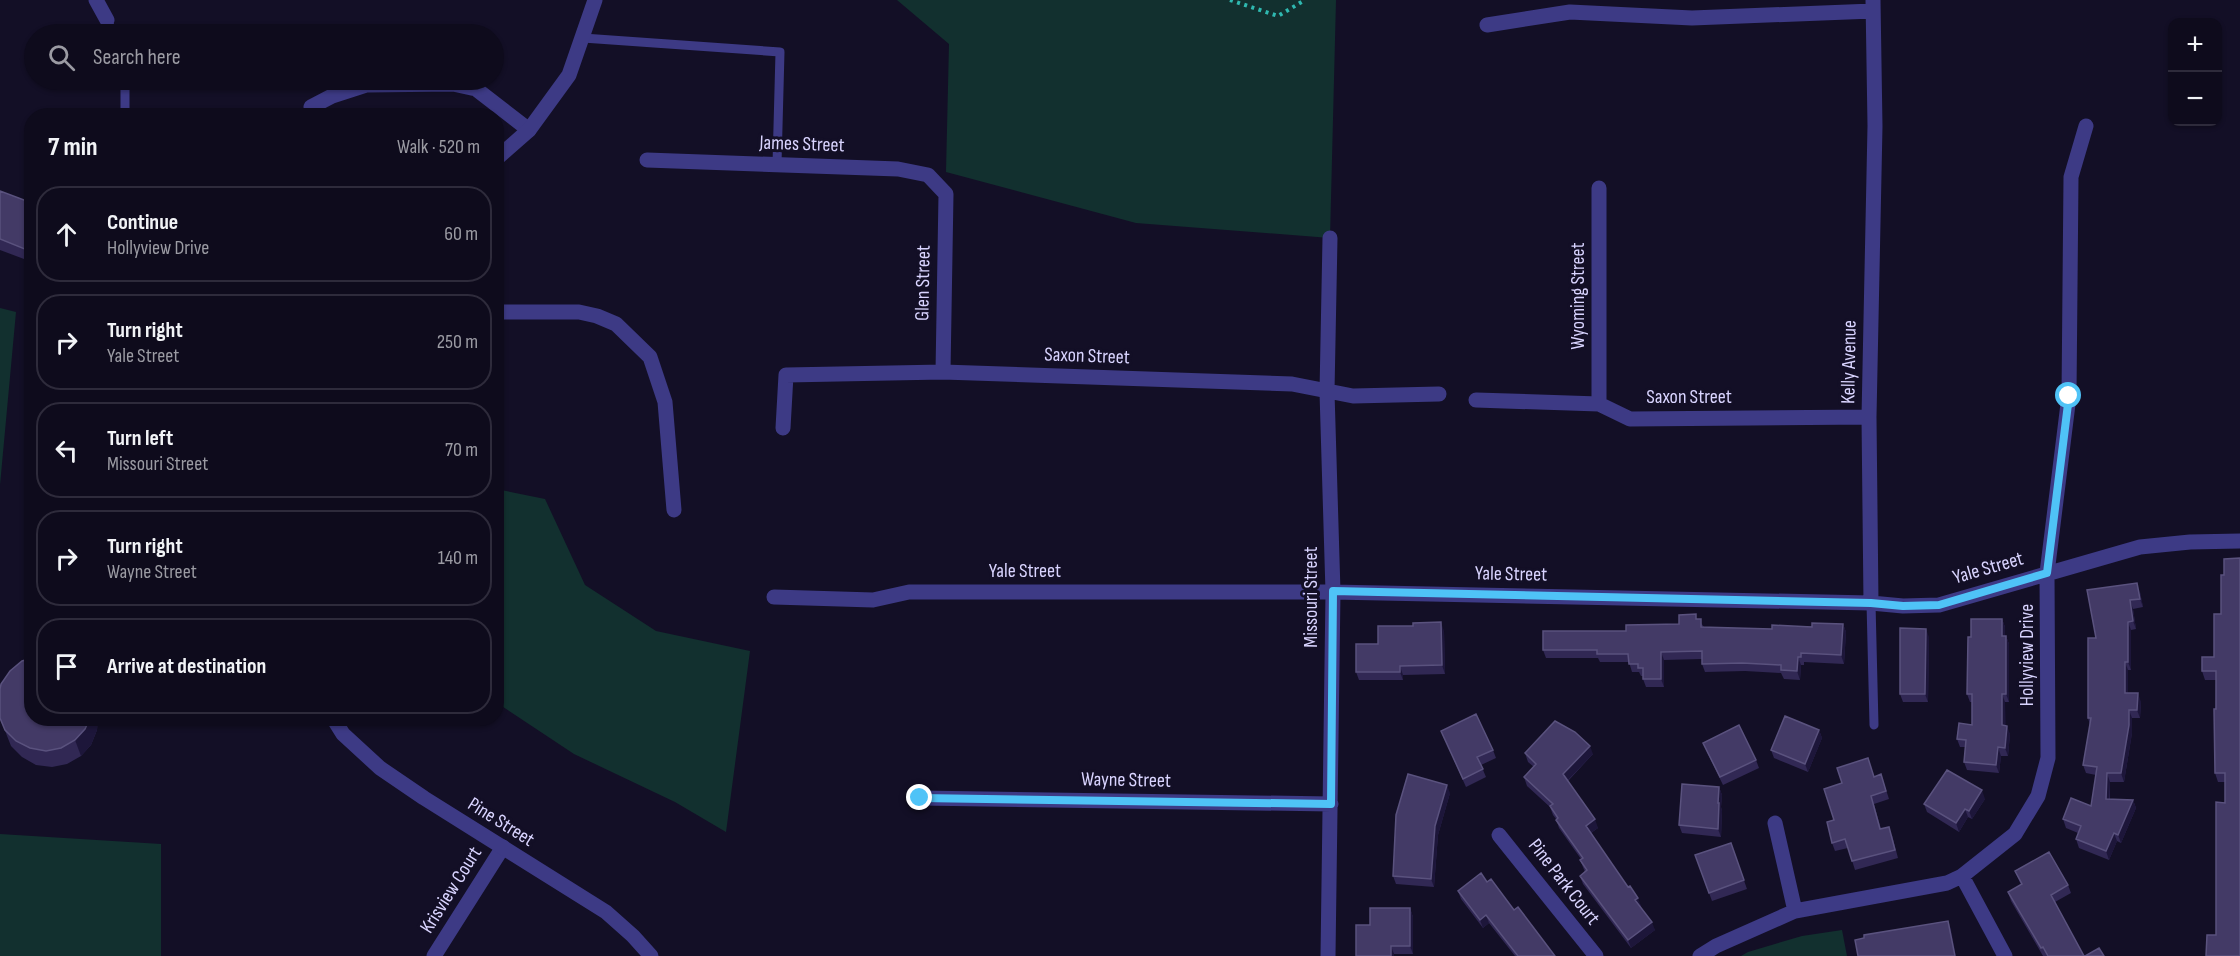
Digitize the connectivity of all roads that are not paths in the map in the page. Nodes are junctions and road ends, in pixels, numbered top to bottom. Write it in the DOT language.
graph roads {
  1 [pos="96,0"];
  2 [pos="595,0"];
  3 [pos="1873,5"];
  4 [pos="1610,7"];
  5 [pos="108,24"];
  6 [pos="1487,25"];
  7 [pos="583,38"];
  8 [pos="125,90"];
  9 [pos="351,90"];
  10 [pos="477,90"];
  11 [pos="311,107"];
  12 [pos="125,108"];
  13 [pos="501,108"];
  14 [pos="504,111"];
  15 [pos="2086,126"];
  16 [pos="529,130"];
  17 [pos="504,152"];
  18 [pos="647,160"];
  19 [pos="777,164"];
  20 [pos="1599,188"];
  21 [pos="946,194"];
  22 [pos="1330,238"];
  23 [pos="504,312"];
  24 [pos="943,372"];
  25 [pos="1327,392"];
  26 [pos="1438,394"];
  27 [pos="1476,400"];
  28 [pos="1599,404"];
  29 [pos="1869,417"];
  30 [pos="783,428"];
  31 [pos="674,510"];
  32 [pos="2240,541"];
  33 [pos="2047,573"];
  34 [pos="1333,591"];
  35 [pos="774,597"];
  36 [pos="1871,603"];
  37 [pos="1874,725"];
  38 [pos="338,726"];
  39 [pos="920,798"];
  40 [pos="1331,804"];
  41 [pos="1775,823"];
  42 [pos="1499,835"];
  43 [pos="503,847"];
  44 [pos="1962,876"];
  45 [pos="1795,911"];
  46 [pos="434,956"];
  47 [pos="651,956"];
  48 [pos="1328,956"];
  49 [pos="1596,956"];
  50 [pos="1700,956"];
  51 [pos="2005,956"];
  1 -- 5 [label="street"];
  2 -- 7 [label="street"];
  3 -- 4 [label="street"];
  3 -- 29 [label="street, Kelly Avenue"];
  4 -- 6 [label="street"];
  7 -- 16 [label="street"];
  7 -- 19 [label="lane"];
  8 -- 12 [label="lane"];
  9 -- 11 [label="street"];
  10 -- 13 [label="street"];
  14 -- 16 [label="street"];
  15 -- 33 [label="street, Hollyview Drive"];
  16 -- 17 [label="street"];
  18 -- 19 [label="street, James Street"];
  19 -- 21 [label="street, James Street"];
  20 -- 28 [label="street, Wyoming Street"];
  21 -- 24 [label="street, Glen Street"];
  22 -- 25 [label="street, Missouri Street"];
  23 -- 31 [label="street"];
  24 -- 25 [label="street, Saxon Street"];
  24 -- 30 [label="street, Saxon Street"];
  25 -- 26 [label="street, Saxon Street"];
  25 -- 34 [label="street, Missouri Street"];
  27 -- 28 [label="street, Saxon Street"];
  28 -- 29 [label="street, Saxon Street"];
  29 -- 36 [label="street, Kelly Avenue"];
  32 -- 33 [label="street, Yale Street"];
  33 -- 36 [label="street, Yale Street"];
  33 -- 44 [label="street, Hollyview Drive"];
  34 -- 35 [label="street, Yale Street"];
  34 -- 36 [label="street, Yale Street"];
  34 -- 40 [label="street, Missouri Street"];
  36 -- 37 [label="lane, Kelly Avenue"];
  38 -- 43 [label="street, Pine Street"];
  39 -- 40 [label="street, Wayne Street"];
  40 -- 48 [label="street, Missouri Street"];
  41 -- 45 [label="street"];
  42 -- 49 [label="street, Pine Park Court"];
  43 -- 46 [label="street, Krisview Court"];
  43 -- 47 [label="street, Pine Street"];
  44 -- 45 [label="street, Hollyview Drive"];
  44 -- 51 [label="street"];
  45 -- 50 [label="street, Hollyview Drive"];
}
